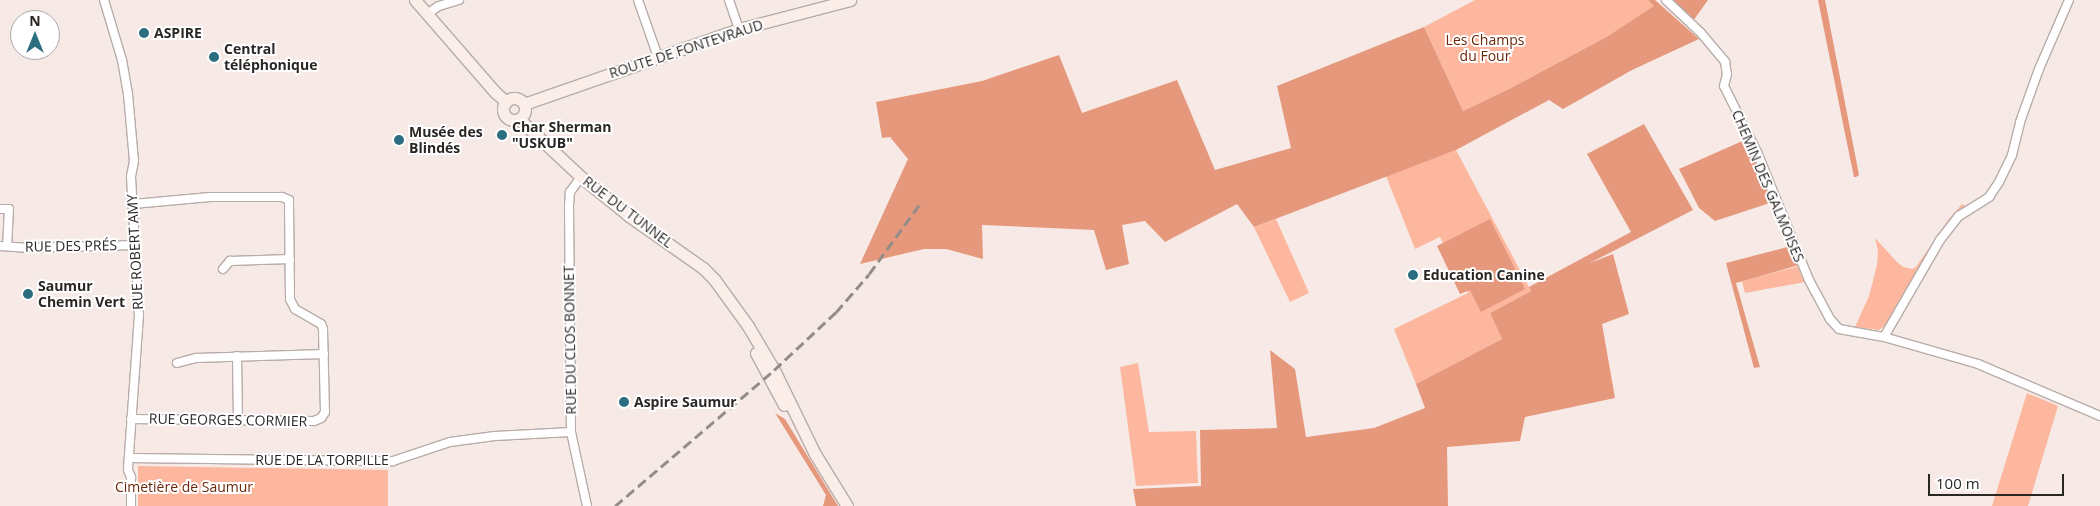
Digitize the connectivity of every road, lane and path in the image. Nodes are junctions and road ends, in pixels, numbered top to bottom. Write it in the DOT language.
graph roads {
  1 [pos="104,0"];
  2 [pos="415,0"];
  3 [pos="459,0"];
  4 [pos="638,0"];
  5 [pos="729,0"];
  6 [pos="850,0"];
  7 [pos="1666,0"];
  8 [pos="2069,0"];
  9 [pos="427,14"];
  10 [pos="739,29"];
  11 [pos="658,57"];
  12 [pos="506,102"];
  13 [pos="524,104"];
  14 [pos="519,119"];
  15 [pos="581,177"];
  16 [pos="133,204"];
  17 [pos="0,209"];
  18 [pos="134,245"];
  19 [pos="4,246"];
  20 [pos="290,260"];
  21 [pos="224,268"];
  22 [pos="1884,337"];
  23 [pos="324,354"];
  24 [pos="237,356"];
  25 [pos="177,363"];
  26 [pos="2100,416"];
  27 [pos="131,419"];
  28 [pos="238,422"];
  29 [pos="572,432"];
  30 [pos="129,458"];
  31 [pos="131,506"];
  32 [pos="587,506"];
  33 [pos="847,506"];
  1 -- 16 [label="street, RUE ROBERT AMY"];
  2 -- 9 [label="street"];
  3 -- 9 [label="street"];
  4 -- 11 [label="street"];
  5 -- 10 [label="street"];
  6 -- 10 [label="street, ROUTE DE FONTEVRAUD"];
  7 -- 22 [label="street, CHEMIN DES GALMOISES"];
  8 -- 22 [label="street"];
  9 -- 12 [label="street"];
  10 -- 11 [label="street, ROUTE DE FONTEVRAUD"];
  11 -- 13 [label="street, ROUTE DE FONTEVRAUD"];
  12 -- 13 [label="street"];
  12 -- 14 [label="street"];
  13 -- 14 [label="street"];
  14 -- 15 [label="street, RUE DU TUNNEL"];
  15 -- 29 [label="street, RUE DU CLOS BONNET"];
  15 -- 33 [label="street, RUE DU TUNNEL"];
  16 -- 18 [label="street, RUE ROBERT AMY"];
  16 -- 20 [label="street, RUE GEORGES CORMIER"];
  17 -- 19 [label="street, RUE DES PRÉS"];
  18 -- 19 [label="street, RUE DES PRÉS"];
  18 -- 27 [label="street, RUE ROBERT AMY"];
  20 -- 21 [label="street"];
  20 -- 23 [label="street, RUE GEORGES CORMIER"];
  22 -- 26 [label="street"];
  23 -- 24 [label="street"];
  23 -- 28 [label="street, RUE GEORGES CORMIER"];
  24 -- 25 [label="street"];
  24 -- 28 [label="street"];
  27 -- 28 [label="street, RUE GEORGES CORMIER"];
  27 -- 30 [label="street, RUE ROBERT AMY"];
  29 -- 30 [label="street, RUE DE LA TORPILLE"];
  29 -- 32 [label="street, RUE DU CLOS BONNET"];
  30 -- 31 [label="street, RUE ROBERT AMY"];
}
